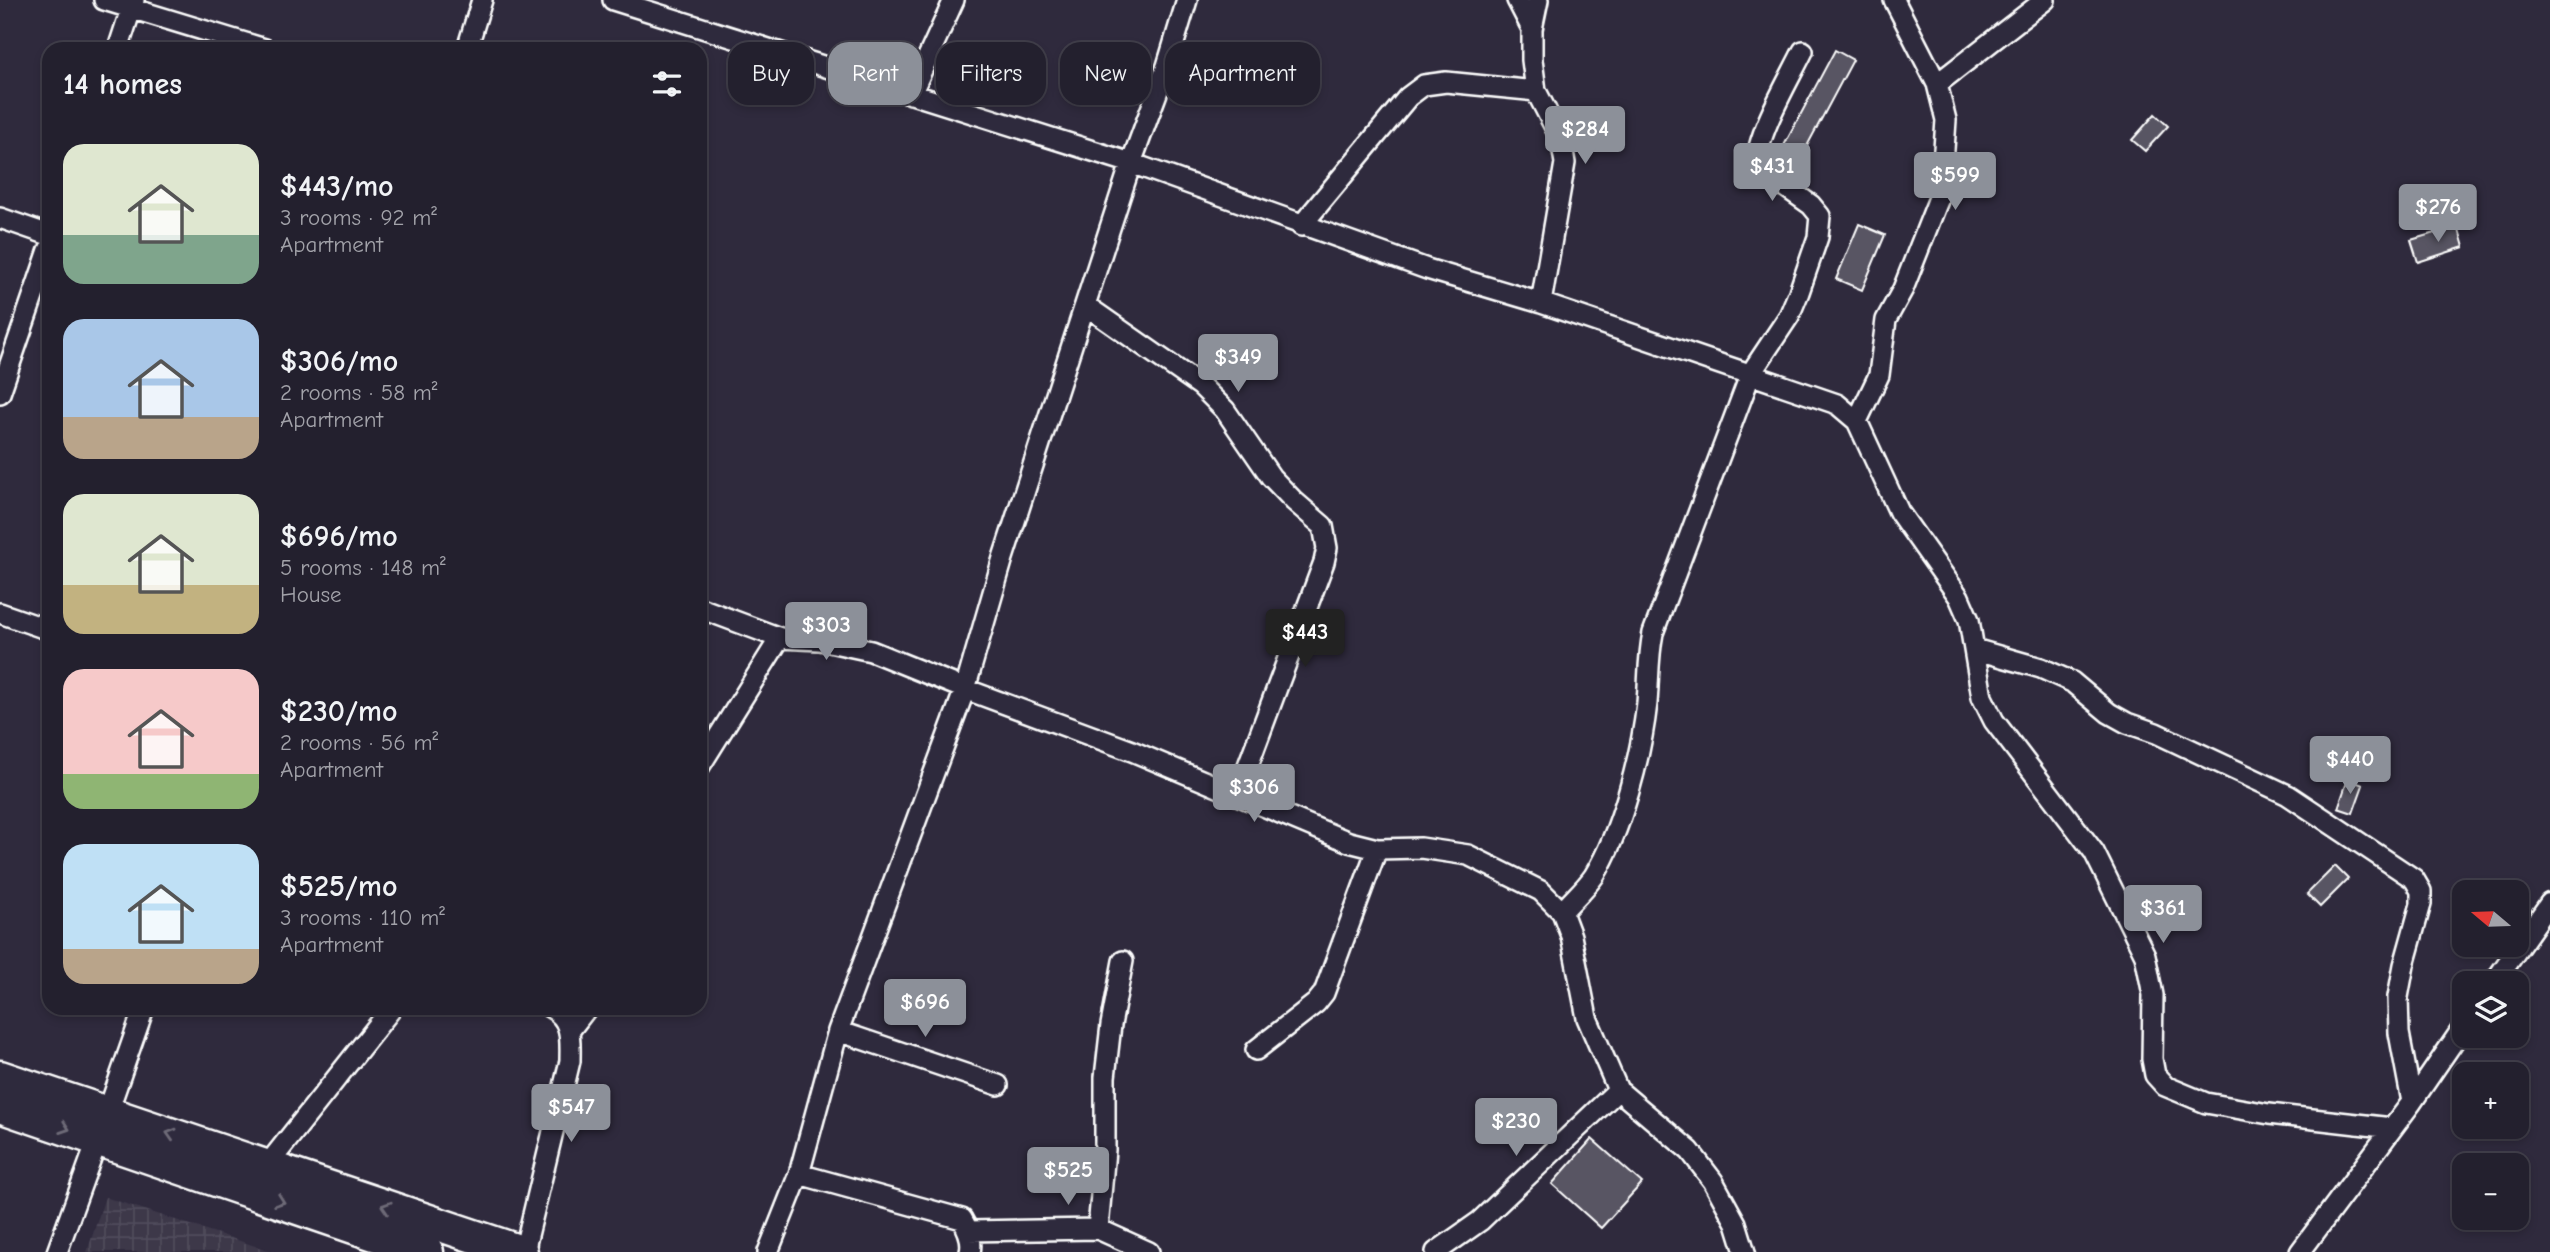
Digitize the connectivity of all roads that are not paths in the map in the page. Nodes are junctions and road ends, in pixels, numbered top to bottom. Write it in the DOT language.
graph roads {
  1 [pos="104,0"];
  2 [pos="482,0"];
  3 [pos="613,0"];
  4 [pos="954,0"];
  5 [pos="1187,0"];
  6 [pos="1517,0"];
  7 [pos="1538,0"];
  8 [pos="1894,0"];
  9 [pos="2045,0"];
  10 [pos="133,4"];
  11 [pos="1532,29"];
  12 [pos="120,42"];
  13 [pos="244,42"];
  14 [pos="469,42"];
  15 [pos="1803,51"];
  16 [pos="828,68"];
  17 [pos="922,70"];
  18 [pos="1937,83"];
  19 [pos="1536,91"];
  20 [pos="922,97"];
  21 [pos="1131,163"];
  22 [pos="0,218"];
  23 [pos="1301,226"];
  24 [pos="42,233"];
  25 [pos="42,270"];
  26 [pos="1541,303"];
  27 [pos="1085,305"];
  28 [pos="1751,373"];
  29 [pos="0,393"];
  30 [pos="1857,421"];
  31 [pos="707,611"];
  32 [pos="0,613"];
  33 [pos="42,627"];
  34 [pos="780,638"];
  35 [pos="1974,649"];
  36 [pos="965,689"];
  37 [pos="707,755"];
  38 [pos="1237,795"];
  39 [pos="1377,849"];
  40 [pos="2550,903"];
  41 [pos="1562,912"];
  42 [pos="1124,961"];
  43 [pos="2502,971"];
  44 [pos="142,1015"];
  45 [pos="386,1015"];
  46 [pos="560,1015"];
  47 [pos="582,1015"];
  48 [pos="570,1030"];
  49 [pos="838,1031"];
  50 [pos="2452,1044"];
  51 [pos="1256,1050"];
  52 [pos="0,1077"];
  53 [pos="998,1085"];
  54 [pos="1618,1090"];
  55 [pos="2412,1102"];
  56 [pos="0,1106"];
  57 [pos="102,1127"];
  58 [pos="2392,1128"];
  59 [pos="265,1167"];
  60 [pos="799,1174"];
  61 [pos="1098,1228"];
  62 [pos="969,1231"];
  63 [pos="433,1243"];
  64 [pos="57,1252"];
  65 [pos="523,1252"];
  66 [pos="768,1252"];
  67 [pos="970,1252"];
  68 [pos="1149,1252"];
  69 [pos="1436,1252"];
  70 [pos="1745,1252"];
  71 [pos="2300,1252"];
  1 -- 10 [label="street"];
  2 -- 14 [label="street"];
  3 -- 16 [label="street"];
  4 -- 17 [label="street"];
  5 -- 21 [label="street"];
  6 -- 11 [label="street"];
  7 -- 11 [label="street"];
  8 -- 18 [label="street"];
  9 -- 18 [label="street"];
  10 -- 12 [label="street"];
  10 -- 13 [label="street"];
  11 -- 19 [label="street"];
  15 -- 28 [label="street"];
  18 -- 30 [label="street"];
  19 -- 23 [label="street"];
  19 -- 26 [label="street"];
  20 -- 21 [label="street"];
  21 -- 23 [label="street"];
  21 -- 27 [label="street"];
  22 -- 24 [label="street"];
  23 -- 26 [label="street"];
  25 -- 29 [label="street"];
  26 -- 28 [label="street"];
  27 -- 36 [label="street"];
  27 -- 38 [label="street"];
  28 -- 30 [label="street"];
  28 -- 41 [label="street"];
  30 -- 35 [label="street"];
  31 -- 34 [label="street"];
  32 -- 33 [label="street"];
  34 -- 36 [label="street"];
  34 -- 37 [label="street"];
  35 -- 55 [label="street"];
  35 -- 58 [label="street"];
  36 -- 38 [label="street"];
  36 -- 49 [label="street"];
  38 -- 39 [label="street"];
  39 -- 41 [label="street"];
  39 -- 51 [label="street"];
  40 -- 43 [label="street"];
  41 -- 54 [label="street"];
  42 -- 61 [label="street"];
  44 -- 57 [label="street"];
  45 -- 59 [label="street"];
  46 -- 48 [label="street"];
  47 -- 48 [label="street"];
  48 -- 65 [label="street"];
  49 -- 53 [label="street"];
  49 -- 60 [label="street"];
  50 -- 55 [label="street"];
  52 -- 57 [label="main road"];
  54 -- 69 [label="street"];
  54 -- 70 [label="street"];
  55 -- 58 [label="street"];
  56 -- 57 [label="main road, one-way"];
  59 -- 57 [label="main road, one-way"];
  57 -- 63 [label="main road, one-way"];
  57 -- 64 [label="street"];
  58 -- 71 [label="street"];
  63 -- 59 [label="main road, one-way"];
  60 -- 62 [label="street"];
  60 -- 66 [label="street"];
  61 -- 62 [label="street"];
  61 -- 68 [label="street"];
  62 -- 67 [label="street"];
  63 -- 65 [label="main road"];
}
